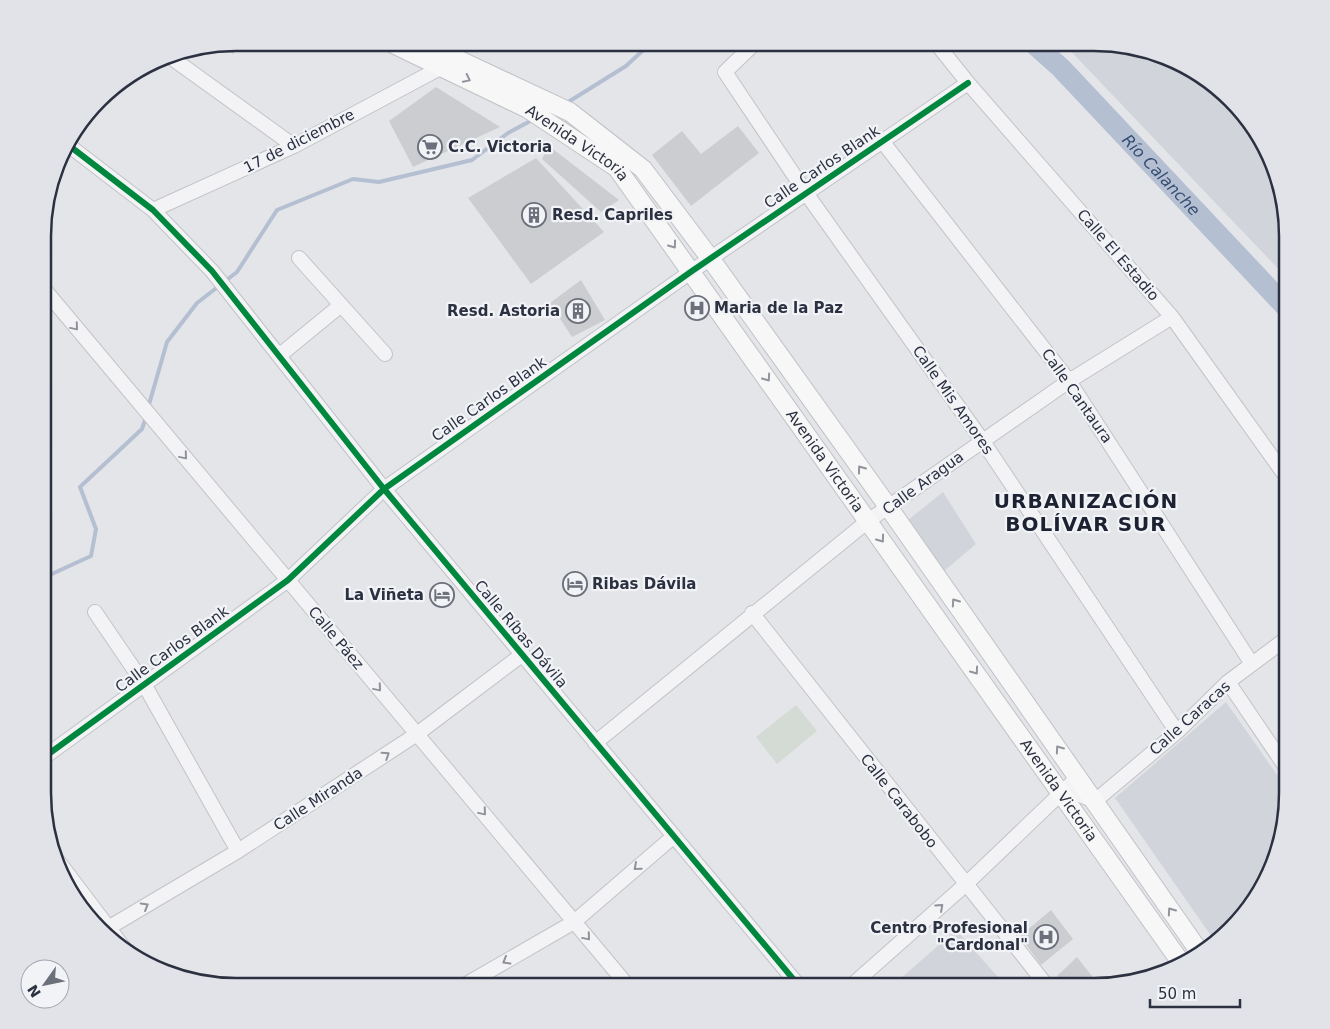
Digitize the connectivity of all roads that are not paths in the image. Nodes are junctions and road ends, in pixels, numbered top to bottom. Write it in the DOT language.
graph roads {
  1 [pos="408,51"];
  2 [pos="440,51"];
  3 [pos="747,51"];
  4 [pos="942,51"];
  5 [pos="176,61"];
  6 [pos="442,67"];
  7 [pos="968,83"];
  8 [pos="882,141"];
  9 [pos="294,146"];
  10 [pos="73,149"];
  11 [pos="806,194"];
  12 [pos="153,210"];
  13 [pos="299,258"];
  14 [pos="710,258"];
  15 [pos="692,271"];
  16 [pos="51,297"];
  17 [pos="341,305"];
  18 [pos="1172,317"];
  19 [pos="386,354"];
  20 [pos="280,355"];
  21 [pos="1070,381"];
  22 [pos="982,440"];
  23 [pos="1279,467"];
  24 [pos="384,489"];
  25 [pos="889,508"];
  26 [pos="868,521"];
  27 [pos="288,580"];
  28 [pos="95,612"];
  29 [pos="752,614"];
  30 [pos="1279,644"];
  31 [pos="523,654"];
  32 [pos="1252,664"];
  33 [pos="1228,682"];
  34 [pos="144,684"];
  35 [pos="1177,732"];
  36 [pos="417,734"];
  37 [pos="595,743"];
  38 [pos="51,752"];
  39 [pos="1279,757"];
  40 [pos="1070,785"];
  41 [pos="1095,801"];
  42 [pos="674,836"];
  43 [pos="238,851"];
  44 [pos="965,885"];
  45 [pos="574,922"];
  46 [pos="109,927"];
  47 [pos="1196,947"];
  48 [pos="1178,957"];
  49 [pos="477,978"];
  50 [pos="618,978"];
  51 [pos="792,978"];
  52 [pos="860,978"];
  53 [pos="1041,978"];
  1 -- 6 [label="main road, Avenida Victoria"];
  2 -- 14 [label="main road, Avenida Victoria"];
  3 -- 11 [label="street, Calle Mis Amores"];
  4 -- 7 [label="street, Calle El Estadio"];
  5 -- 9 [label="street"];
  6 -- 9 [label="street, 17 de diciembre"];
  6 -- 15 [label="main road, Avenida Victoria, one-way"];
  7 -- 8 [label="street, Calle Carlos Blank"];
  7 -- 18 [label="street, Calle El Estadio"];
  8 -- 11 [label="street, Calle Carlos Blank"];
  8 -- 21 [label="street, Calle Cantaura"];
  9 -- 12 [label="street, 17 de diciembre"];
  10 -- 12 [label="street, Calle Ríbas Dávila"];
  11 -- 14 [label="street, Calle Carlos Blank"];
  11 -- 22 [label="street, Calle Mis Amores"];
  12 -- 20 [label="street, Calle Ríbas Dávila"];
  13 -- 17 [label="street"];
  14 -- 15 [label="street, Calle Carlos Blank"];
  25 -- 14 [label="main road, Avenida Victoria, one-way"];
  15 -- 24 [label="street, Calle Carlos Blank"];
  15 -- 26 [label="main road, Avenida Victoria, one-way"];
  16 -- 27 [label="street, Calle Páez, one-way"];
  17 -- 19 [label="street"];
  17 -- 20 [label="street"];
  18 -- 21 [label="street, Calle Aragua"];
  18 -- 23 [label="street, Calle El Estadio"];
  20 -- 24 [label="street, Calle Ríbas Dávila"];
  21 -- 22 [label="street, Calle Aragua"];
  21 -- 32 [label="street, Calle Cantaura"];
  22 -- 25 [label="street, Calle Aragua"];
  22 -- 35 [label="street, Calle Mis Amores"];
  24 -- 27 [label="street, Calle Carlos Blank"];
  24 -- 31 [label="street, Calle Ríbas Dávila"];
  25 -- 26 [label="street, Calle Aragua"];
  40 -- 25 [label="main road, Avenida Victoria, one-way"];
  26 -- 29 [label="street, Calle Aragua"];
  26 -- 40 [label="main road, Avenida Victoria, one-way"];
  27 -- 34 [label="street, Calle Carlos Blank"];
  27 -- 36 [label="street, Calle Páez, one-way"];
  28 -- 34 [label="street"];
  29 -- 37 [label="street, Calle Aragua"];
  29 -- 44 [label="street, Calle Carabobo"];
  30 -- 32 [label="street, Calle Caracas"];
  31 -- 36 [label="street, Calle Miranda"];
  31 -- 37 [label="street, Calle Ríbas Dávila"];
  32 -- 33 [label="street, Calle Caracas"];
  33 -- 35 [label="street, Calle Caracas"];
  33 -- 39 [label="street"];
  34 -- 38 [label="street, Calle Carlos Blank"];
  34 -- 43 [label="street"];
  35 -- 41 [label="street, Calle Caracas"];
  43 -- 36 [label="street, Calle Miranda, one-way"];
  36 -- 45 [label="street, Calle Páez, one-way"];
  37 -- 42 [label="street, Calle Ríbas Dávila"];
  40 -- 41 [label="main road, Avenida Victoria"];
  40 -- 44 [label="street"];
  40 -- 48 [label="main road, Avenida Victoria"];
  47 -- 41 [label="main road, Avenida Victoria, one-way"];
  42 -- 45 [label="street, one-way"];
  42 -- 51 [label="street, Calle Ríbas Dávila"];
  46 -- 43 [label="street, Calle Miranda, one-way"];
  52 -- 44 [label="street, one-way"];
  44 -- 53 [label="street, Calle Carabobo"];
  45 -- 49 [label="street, one-way"];
  45 -- 50 [label="street, Calle Páez, one-way"];
}
